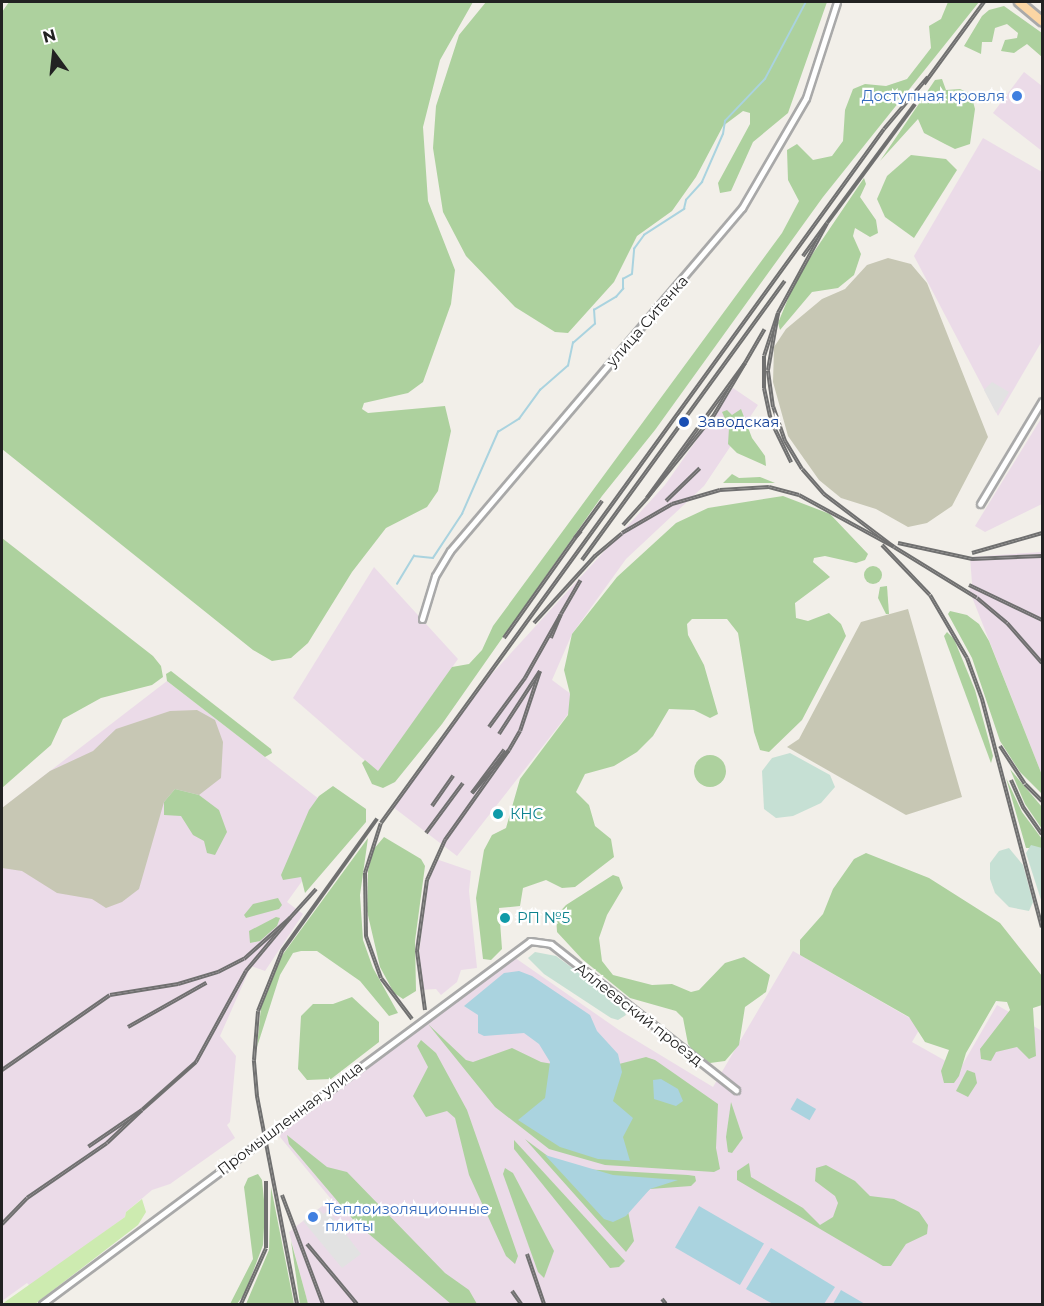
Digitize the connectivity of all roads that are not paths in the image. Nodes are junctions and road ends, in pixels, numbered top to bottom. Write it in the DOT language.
graph roads {
  1 [pos="837,2"];
  2 [pos="1019,2"];
  3 [pos="1042,21"];
  4 [pos="1042,401"];
  5 [pos="981,504"];
  6 [pos="422,619"];
  7 [pos="541,941"];
  8 [pos="735,1090"];
  9 [pos="42,1305"];
  1 -- 6 [label="street, улица Ситенка"];
  2 -- 3 [label="main road"];
  4 -- 5 [label="street"];
  7 -- 8 [label="street, Аллеевский проезд"];
  7 -- 9 [label="street, Промышленная улица"];
}
